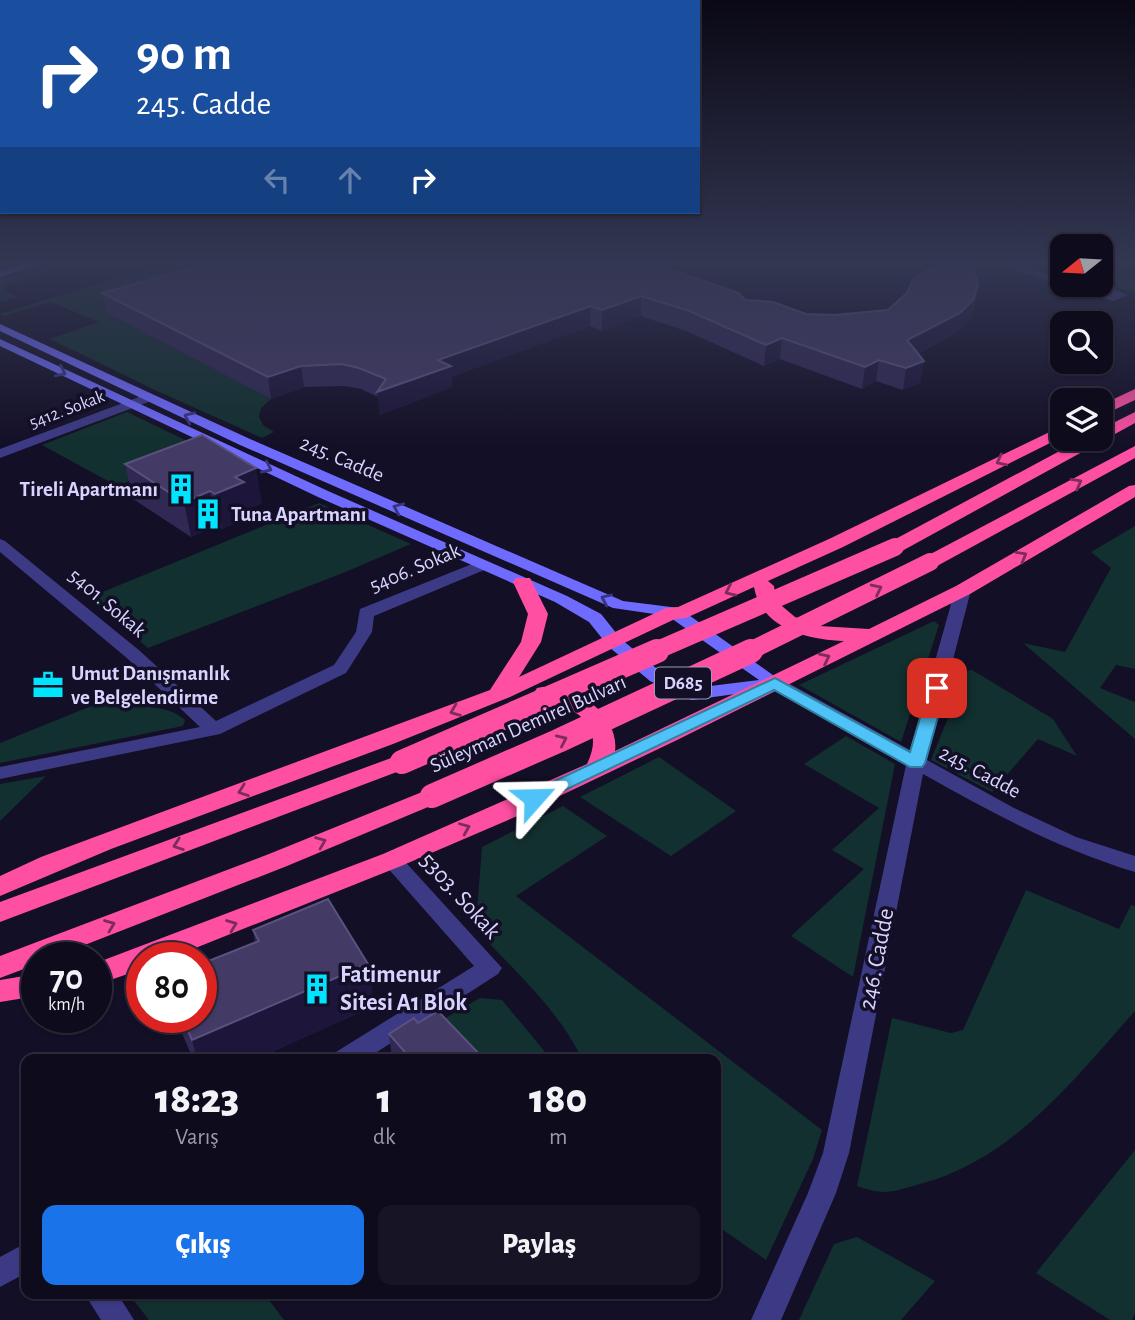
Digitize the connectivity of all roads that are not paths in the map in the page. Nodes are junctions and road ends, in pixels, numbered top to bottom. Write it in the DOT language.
graph roads {
  1 [pos="0,327"];
  2 [pos="0,342"];
  3 [pos="1135,394"];
  4 [pos="147,398"];
  5 [pos="130,405"];
  6 [pos="1113,405"];
  7 [pos="1135,417"];
  8 [pos="1113,429"];
  9 [pos="1050,436"];
  10 [pos="1072,451"];
  11 [pos="1135,452"];
  12 [pos="0,454"];
  13 [pos="1135,491"];
  14 [pos="0,544"];
  15 [pos="483,565"];
  16 [pos="782,567"];
  17 [pos="523,582"];
  18 [pos="963,590"];
  19 [pos="673,612"];
  20 [pos="881,630"];
  21 [pos="615,643"];
  22 [pos="775,683"];
  23 [pos="498,694"];
  24 [pos="213,730"];
  25 [pos="916,763"];
  26 [pos="596,769"];
  27 [pos="0,773"];
  28 [pos="392,860"];
  29 [pos="1135,864"];
  30 [pos="0,887"];
  31 [pos="0,912"];
  32 [pos="184,942"];
  33 [pos="0,967"];
  34 [pos="21,988"];
  35 [pos="0,991"];
  36 [pos="353,1054"];
  37 [pos="21,1260"];
  38 [pos="0,1273"];
  39 [pos="103,1299"];
  40 [pos="119,1320"];
  41 [pos="766,1320"];
  1 -- 4 [label="street, 245. Cadde"];
  2 -- 5 [label="street, 245. Cadde, one-way"];
  3 -- 6 [label="highway"];
  4 -- 5 [label="street, 5412. Sokak"];
  19 -- 4 [label="street, 245. Cadde, one-way"];
  5 -- 12 [label="street, 5412. Sokak"];
  5 -- 15 [label="street, 245. Cadde, one-way"];
  7 -- 8 [label="highway"];
  9 -- 16 [label="highway, one-way"];
  10 -- 31 [label="highway, Süleyman Demirel Bulvarı / D685, one-way, bridge"];
  33 -- 11 [label="highway, Süleyman Demirel Bulvarı / D685, one-way, bridge"];
  18 -- 13 [label="highway, one-way"];
  14 -- 24 [label="street, 5401. Sokak"];
  15 -- 17 [label="street, 245. Cadde"];
  15 -- 24 [label="street, 5406. Sokak"];
  16 -- 19 [label="highway, one-way"];
  16 -- 20 [label="highway"];
  17 -- 21 [label="street, 245. Cadde"];
  17 -- 23 [label="highway"];
  18 -- 20 [label="highway"];
  18 -- 25 [label="street, 246. Cadde"];
  19 -- 21 [label="highway"];
  19 -- 22 [label="street"];
  22 -- 20 [label="highway, one-way"];
  21 -- 22 [label="street, 245. Cadde"];
  21 -- 23 [label="highway"];
  22 -- 25 [label="street, 245. Cadde"];
  22 -- 26 [label="highway"];
  23 -- 26 [label="highway"];
  23 -- 30 [label="highway, one-way"];
  24 -- 27 [label="street, 5406. Sokak"];
  25 -- 29 [label="street, 245. Cadde"];
  25 -- 41 [label="street, 246. Cadde"];
  28 -- 26 [label="highway, one-way"];
  32 -- 28 [label="highway, one-way"];
  28 -- 36 [label="street, 5303. Sokak"];
  34 -- 35 [label="highway"];
  37 -- 38 [label="street"];
  39 -- 40 [label="street"];
}
